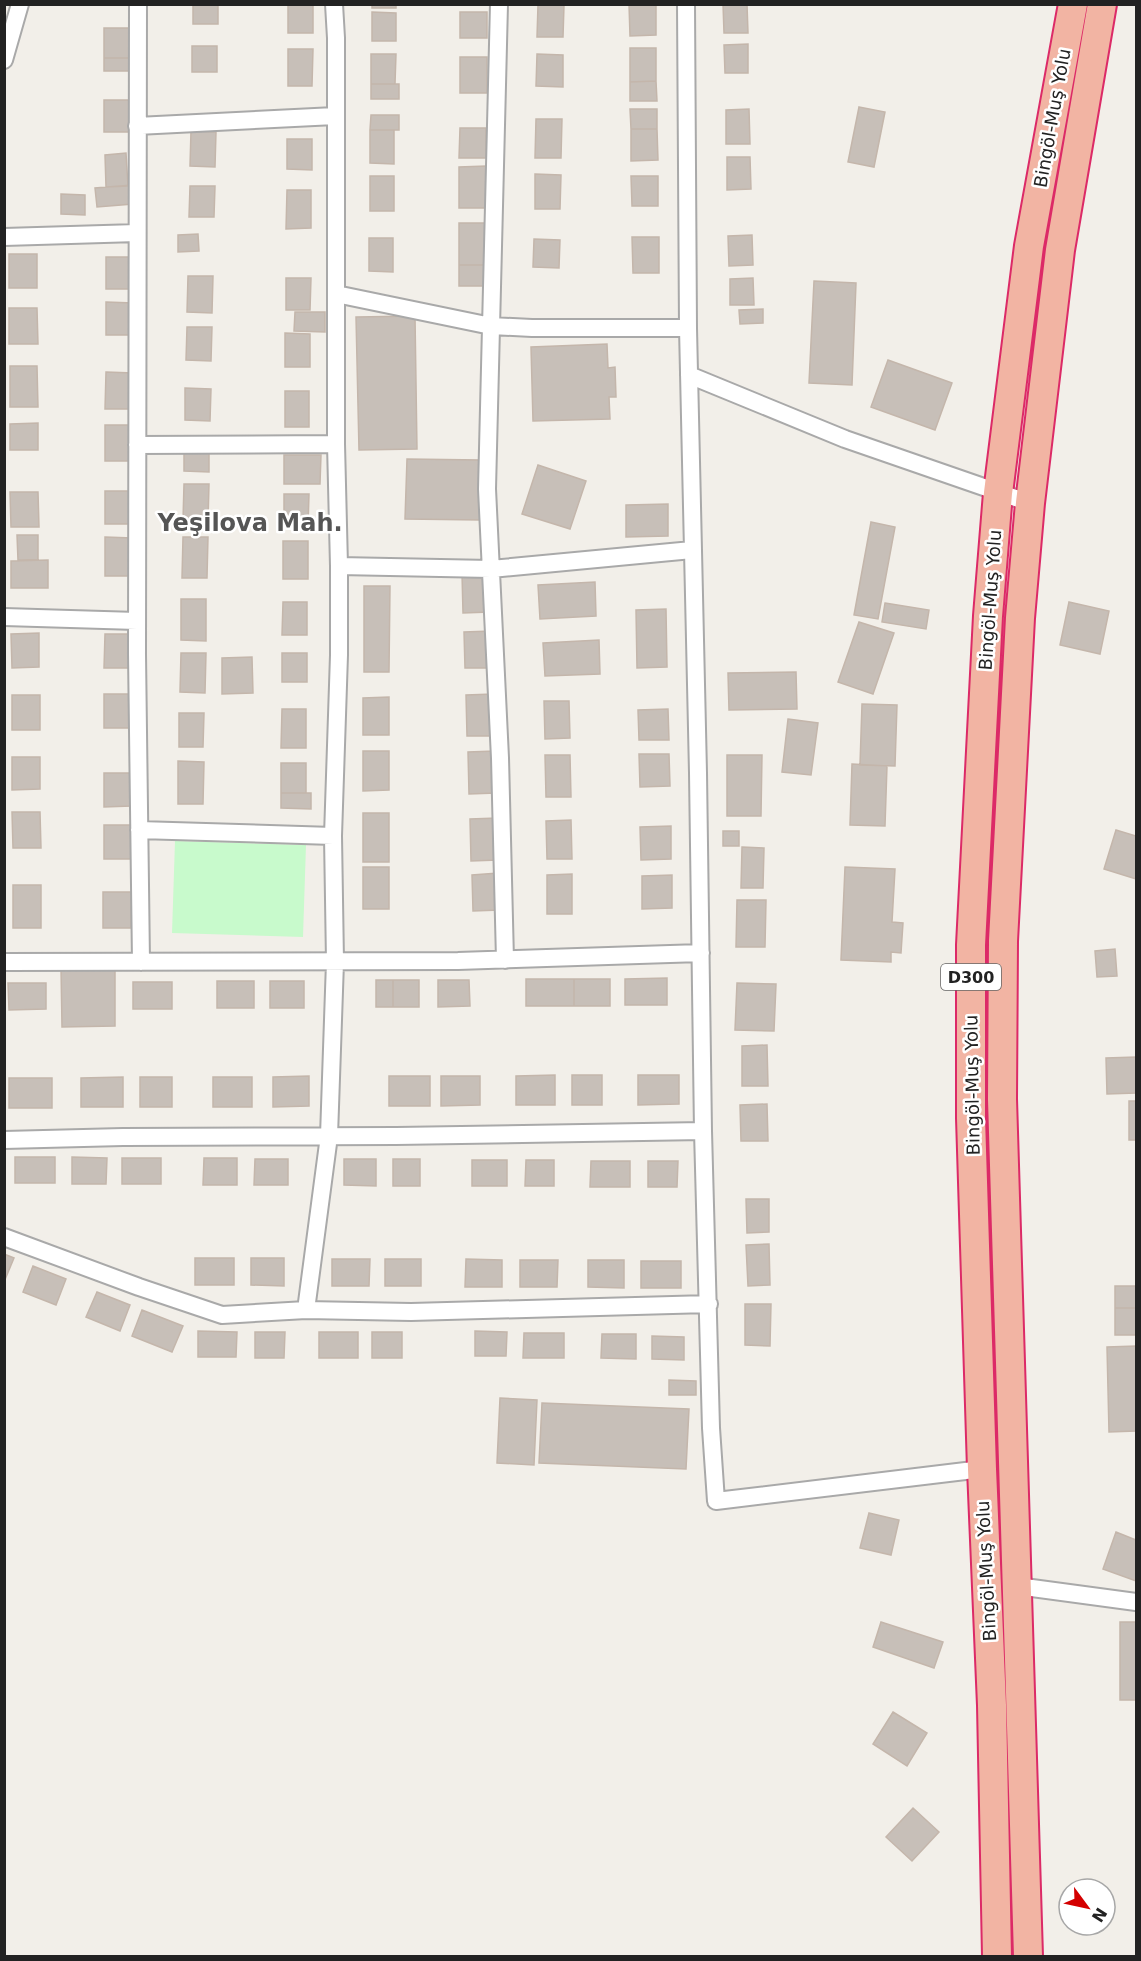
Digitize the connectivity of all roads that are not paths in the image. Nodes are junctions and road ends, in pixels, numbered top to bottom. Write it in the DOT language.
graph roads {
  1 [pos="20,4"];
  2 [pos="138,4"];
  3 [pos="334,4"];
  4 [pos="499,4"];
  5 [pos="686,4"];
  6 [pos="1073,4"];
  7 [pos="1102,4"];
  8 [pos="4,60"];
  9 [pos="335,116"];
  10 [pos="137,126"];
  11 [pos="137,233"];
  12 [pos="4,237"];
  13 [pos="336,294"];
  14 [pos="491,326"];
  15 [pos="688,328"];
  16 [pos="688,375"];
  17 [pos="336,444"];
  18 [pos="137,445"];
  19 [pos="998,493"];
  20 [pos="1030,503"];
  21 [pos="692,550"];
  22 [pos="339,566"];
  23 [pos="491,569"];
  24 [pos="4,617"];
  25 [pos="137,621"];
  26 [pos="139,830"];
  27 [pos="333,836"];
  28 [pos="701,953"];
  29 [pos="505,960"];
  30 [pos="4,962"];
  31 [pos="141,962"];
  32 [pos="335,962"];
  33 [pos="703,1131"];
  34 [pos="329,1136"];
  35 [pos="4,1140"];
  36 [pos="4,1237"];
  37 [pos="709,1304"];
  38 [pos="306,1310"];
  39 [pos="982,1469"];
  40 [pos="1017,1586"];
  41 [pos="1137,1602"];
  42 [pos="997,1956"];
  43 [pos="1028,1956"];
  1 -- 8 [label="street"];
  2 -- 10 [label="street"];
  3 -- 9 [label="street"];
  4 -- 14 [label="street"];
  5 -- 15 [label="street"];
  6 -- 19 [label="highway, Bingöl-Muş Yolu / D300"];
  7 -- 20 [label="highway, Bingöl-Muş Yolu / D300"];
  9 -- 10 [label="street"];
  9 -- 13 [label="street"];
  10 -- 11 [label="street"];
  11 -- 12 [label="street"];
  11 -- 18 [label="street"];
  13 -- 14 [label="street"];
  13 -- 17 [label="street"];
  14 -- 15 [label="street"];
  14 -- 23 [label="street"];
  15 -- 16 [label="street"];
  16 -- 19 [label="street"];
  16 -- 21 [label="street"];
  17 -- 18 [label="street"];
  17 -- 22 [label="street"];
  18 -- 25 [label="street"];
  19 -- 20 [label="street"];
  19 -- 39 [label="highway, Bingöl-Muş Yolu / D300"];
  20 -- 40 [label="highway, Bingöl-Muş Yolu / D300"];
  21 -- 23 [label="street"];
  21 -- 28 [label="street"];
  22 -- 23 [label="street"];
  22 -- 27 [label="street"];
  23 -- 29 [label="street"];
  24 -- 25 [label="street"];
  25 -- 26 [label="street"];
  26 -- 27 [label="street"];
  26 -- 31 [label="street"];
  27 -- 32 [label="street"];
  28 -- 29 [label="street"];
  28 -- 33 [label="street"];
  29 -- 32 [label="street"];
  30 -- 31 [label="street"];
  31 -- 32 [label="street"];
  32 -- 34 [label="street"];
  33 -- 34 [label="street"];
  33 -- 37 [label="street"];
  34 -- 35 [label="street"];
  34 -- 38 [label="street"];
  36 -- 38 [label="street"];
  37 -- 38 [label="street"];
  37 -- 39 [label="street"];
  39 -- 42 [label="highway, Bingöl-Muş Yolu / D300"];
  40 -- 41 [label="street"];
  40 -- 43 [label="highway, Bingöl-Muş Yolu / D300"];
}
